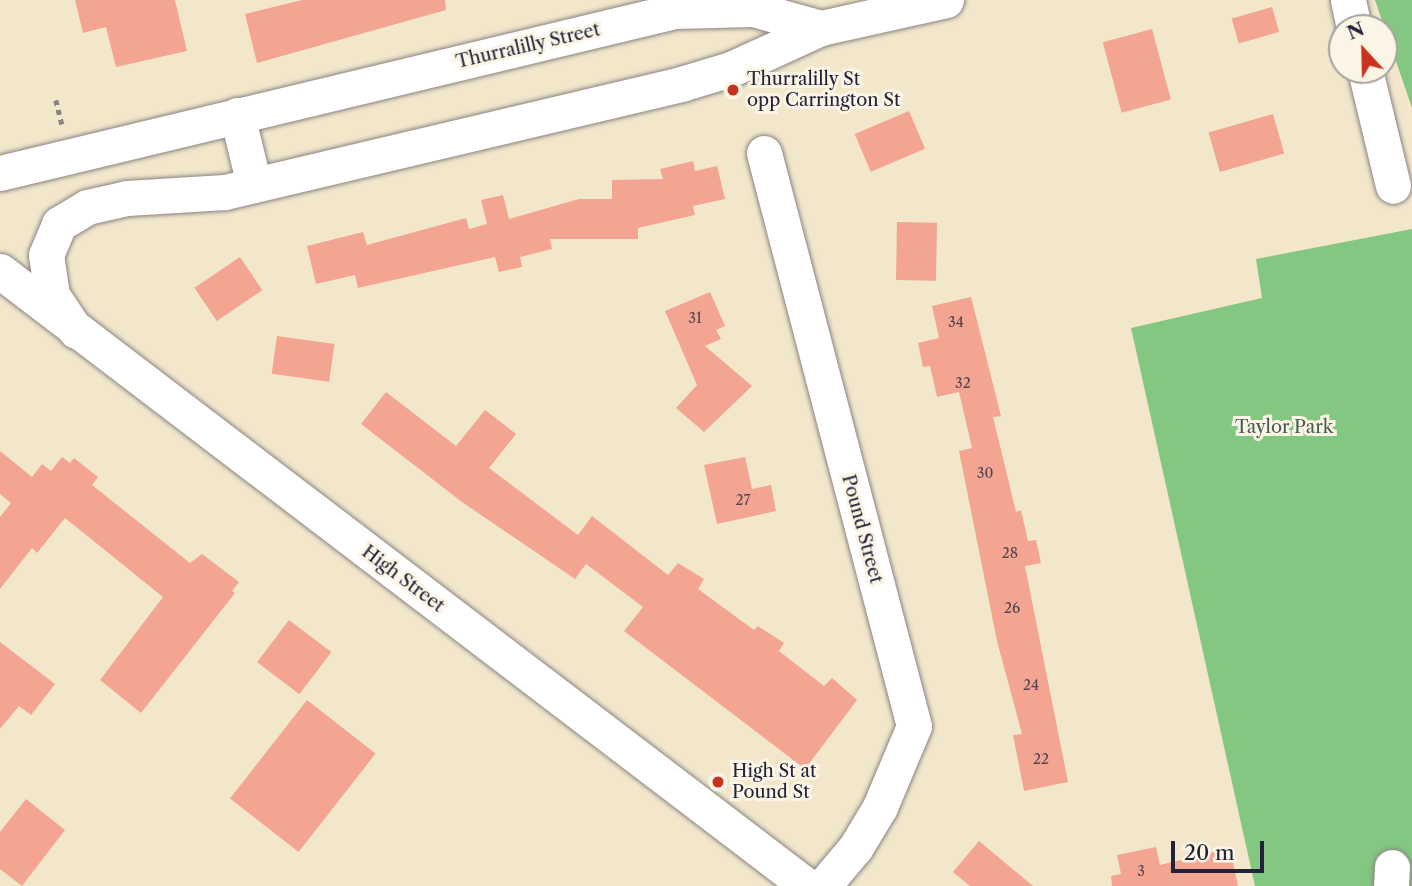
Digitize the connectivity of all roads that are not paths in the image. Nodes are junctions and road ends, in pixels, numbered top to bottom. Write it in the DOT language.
graph roads {
  1 [pos="946,0"];
  2 [pos="821,14"];
  3 [pos="1368,84"];
  4 [pos="237,115"];
  5 [pos="764,153"];
  6 [pos="0,173"];
  7 [pos="254,185"];
  8 [pos="1394,186"];
  9 [pos="0,271"];
  10 [pos="76,331"];
  11 [pos="807,886"];
  12 [pos="823,886"];
  1 -- 2 [label="street, Thurralilly Street"];
  2 -- 4 [label="street, Thurralilly Street"];
  2 -- 7 [label="street, Thurralilly Street"];
  3 -- 8 [label="street"];
  4 -- 6 [label="street, Thurralilly Street"];
  4 -- 7 [label="street"];
  5 -- 12 [label="street, Pound Street"];
  7 -- 10 [label="street, Thurralilly Street"];
  9 -- 10 [label="street, High Street"];
  10 -- 11 [label="street, High Street"];
}
